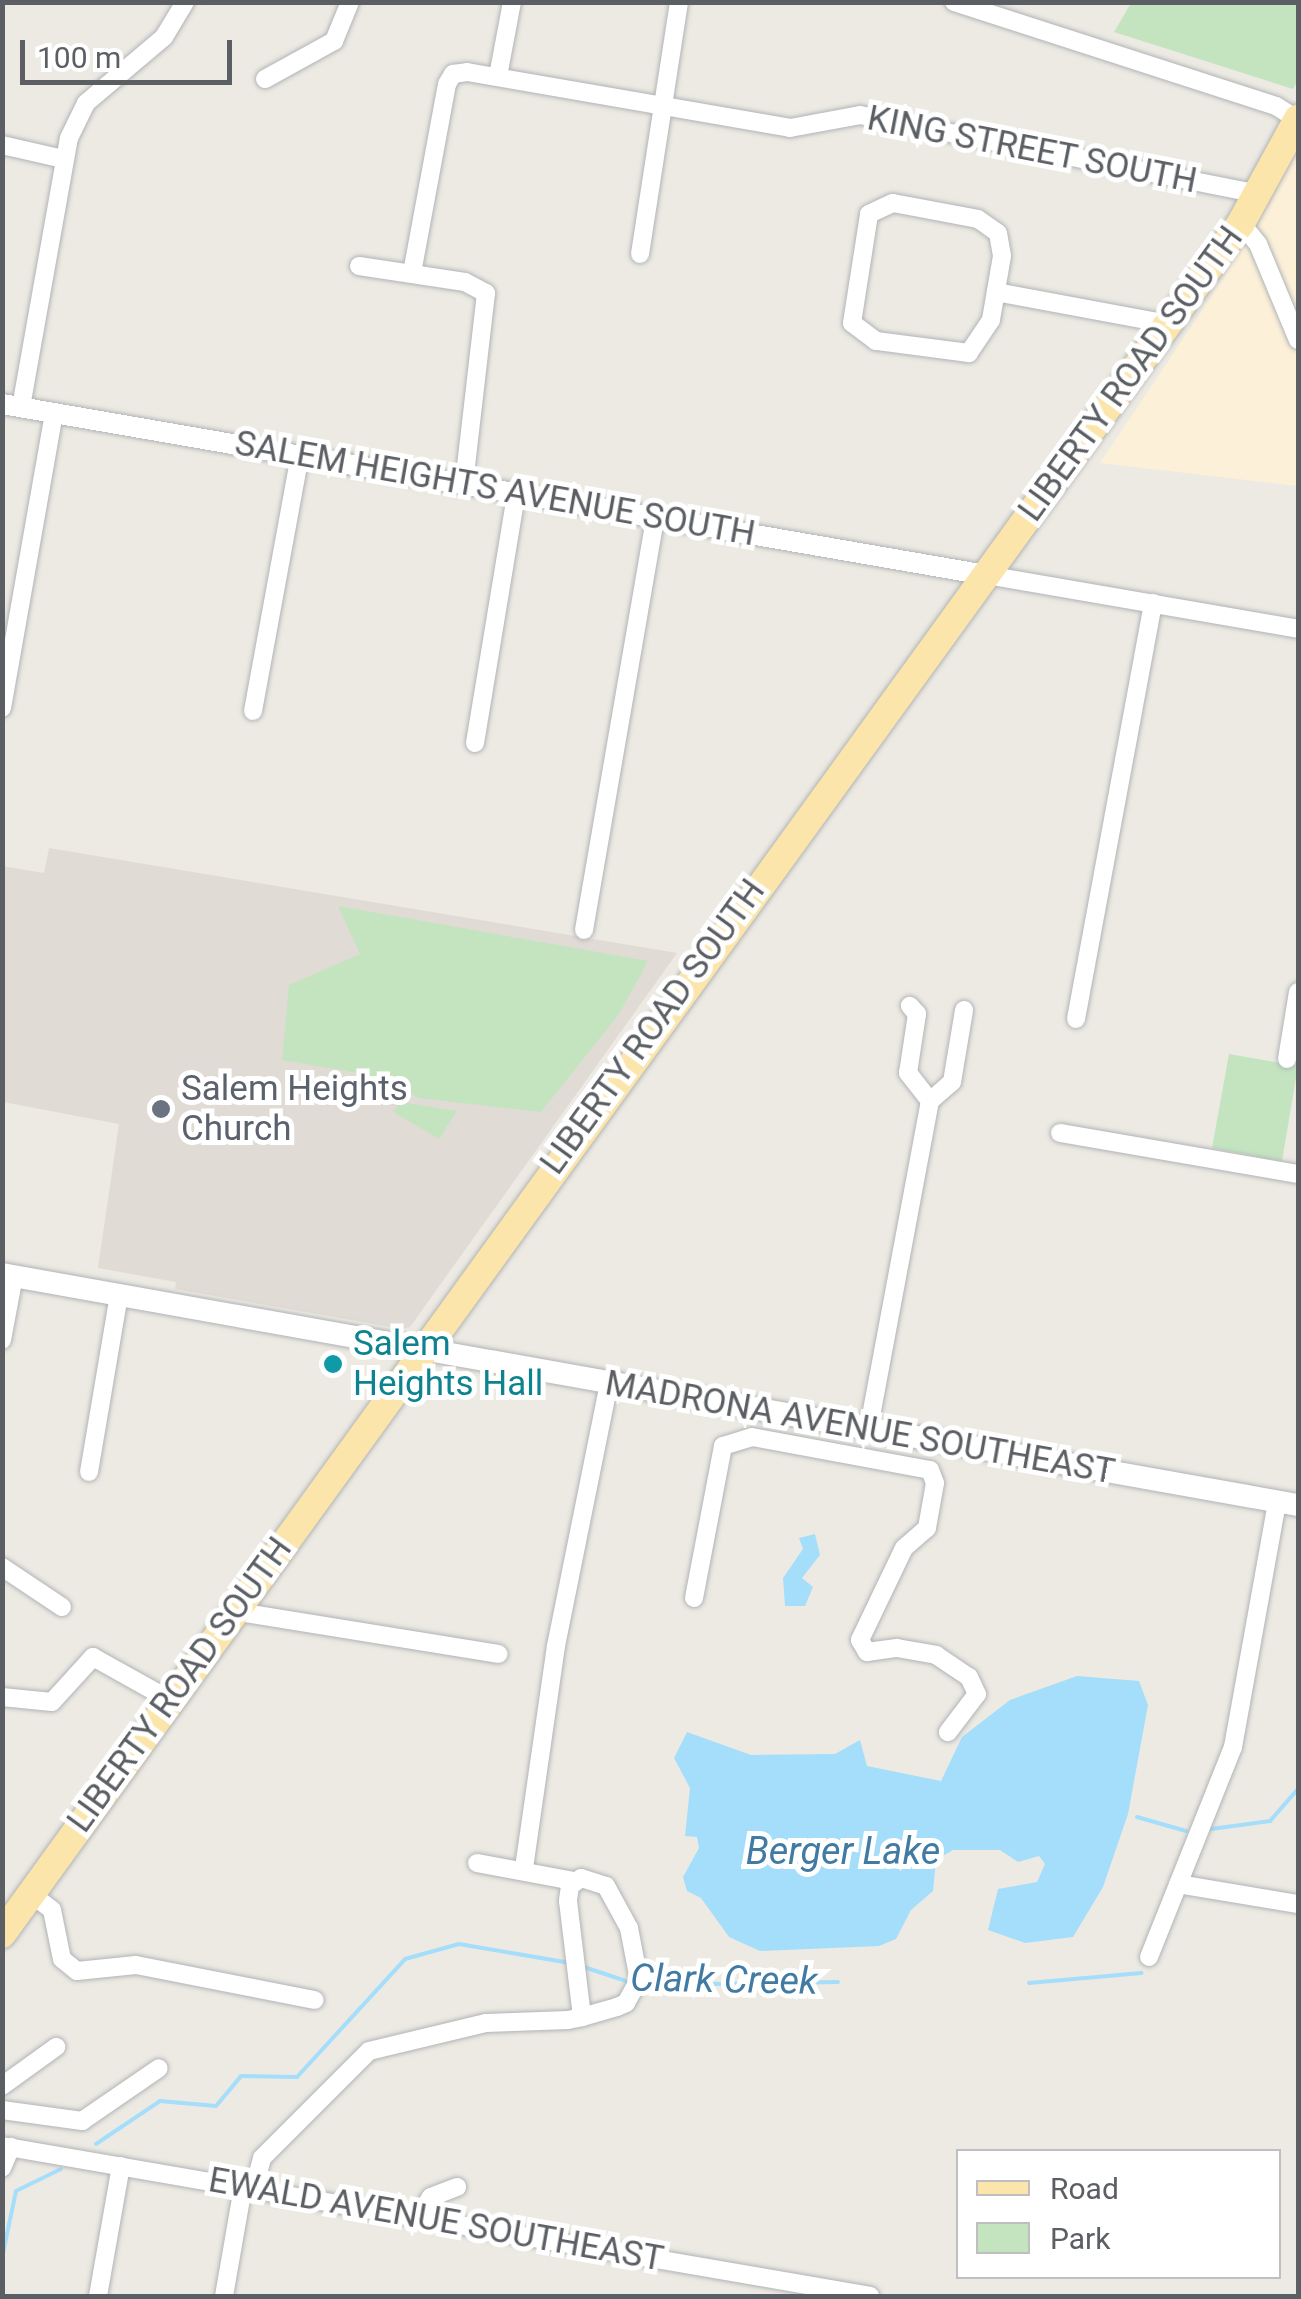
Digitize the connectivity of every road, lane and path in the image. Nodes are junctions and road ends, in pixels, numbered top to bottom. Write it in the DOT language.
graph roads {
  1 [pos="185,2"];
  2 [pos="350,2"];
  3 [pos="512,2"];
  4 [pos="679,2"];
  5 [pos="954,2"];
  6 [pos="498,76"];
  7 [pos="265,79"];
  8 [pos="660,104"];
  9 [pos="1298,119"];
  10 [pos="2,146"];
  11 [pos="63,159"];
  12 [pos="1258,194"];
  13 [pos="1241,222"];
  14 [pos="640,254"];
  15 [pos="359,266"];
  16 [pos="412,273"];
  17 [pos="996,292"];
  18 [pos="1168,324"];
  19 [pos="1298,340"];
  20 [pos="12,406"];
  21 [pos="54,412"];
  22 [pos="300,456"];
  23 [pos="464,484"];
  24 [pos="516,494"];
  25 [pos="655,518"];
  26 [pos="986,575"];
  27 [pos="1152,603"];
  28 [pos="1298,629"];
  29 [pos="2,708"];
  30 [pos="253,711"];
  31 [pos="475,743"];
  32 [pos="584,930"];
  33 [pos="1298,992"];
  34 [pos="910,1006"];
  35 [pos="964,1010"];
  36 [pos="1076,1019"];
  37 [pos="1287,1059"];
  38 [pos="930,1101"];
  39 [pos="1060,1134"];
  40 [pos="1298,1174"];
  41 [pos="8,1275"];
  42 [pos="119,1294"];
  43 [pos="2,1340"];
  44 [pos="422,1347"];
  45 [pos="609,1383"];
  46 [pos="857,1430"];
  47 [pos="840,1455"];
  48 [pos="89,1472"];
  49 [pos="1288,1503"];
  50 [pos="2,1568"];
  51 [pos="694,1598"];
  52 [pos="62,1607"];
  53 [pos="232,1611"];
  54 [pos="499,1654"];
  55 [pos="2,1697"];
  56 [pos="170,1700"];
  57 [pos="948,1732"];
  58 [pos="477,1862"];
  59 [pos="524,1868"];
  60 [pos="573,1881"];
  61 [pos="1178,1884"];
  62 [pos="31,1894"];
  63 [pos="1298,1904"];
  64 [pos="2,1934"];
  65 [pos="1149,1957"];
  66 [pos="314,2000"];
  67 [pos="582,2017"];
  68 [pos="56,2047"];
  69 [pos="158,2068"];
  70 [pos="2,2086"];
  71 [pos="2,2110"];
  72 [pos="7,2146"];
  73 [pos="121,2166"];
  74 [pos="2,2168"];
  75 [pos="249,2187"];
  76 [pos="457,2187"];
  77 [pos="418,2216"];
  78 [pos="98,2296"];
  79 [pos="224,2296"];
  80 [pos="870,2296"];
  1 -- 11 [label="street"];
  2 -- 7 [label="street"];
  3 -- 6 [label="street"];
  4 -- 8 [label="street"];
  5 -- 9 [label="street"];
  6 -- 8 [label="street, KING STREET SOUTH"];
  6 -- 16 [label="street, KING STREET SOUTH"];
  8 -- 12 [label="street, KING STREET SOUTH"];
  8 -- 14 [label="street"];
  9 -- 12 [label="main road, LIBERTY ROAD SOUTH"];
  10 -- 11 [label="street"];
  11 -- 20 [label="street"];
  12 -- 13 [label="main road, LIBERTY ROAD SOUTH"];
  13 -- 18 [label="main road, LIBERTY ROAD SOUTH"];
  13 -- 19 [label="street"];
  15 -- 16 [label="street"];
  16 -- 23 [label="street"];
  17 -- 17 [label="street"];
  17 -- 18 [label="street"];
  18 -- 26 [label="main road, LIBERTY ROAD SOUTH"];
  20 -- 21 [label="street, SALEM HEIGHTS AVENUE SOUTH"];
  21 -- 22 [label="street, SALEM HEIGHTS AVENUE SOUTH"];
  21 -- 29 [label="street"];
  22 -- 23 [label="street, SALEM HEIGHTS AVENUE SOUTH"];
  22 -- 30 [label="street"];
  23 -- 24 [label="street, SALEM HEIGHTS AVENUE SOUTH"];
  24 -- 25 [label="street, SALEM HEIGHTS AVENUE SOUTH"];
  24 -- 31 [label="street"];
  25 -- 26 [label="street, SALEM HEIGHTS AVENUE SOUTH"];
  25 -- 32 [label="street"];
  26 -- 27 [label="street"];
  26 -- 44 [label="main road, LIBERTY ROAD SOUTH"];
  27 -- 28 [label="street"];
  27 -- 36 [label="street"];
  33 -- 37 [label="street"];
  34 -- 38 [label="street"];
  35 -- 38 [label="street"];
  38 -- 46 [label="street"];
  39 -- 40 [label="street"];
  41 -- 42 [label="main road, MADRONA AVENUE SOUTHEAST"];
  41 -- 43 [label="street"];
  42 -- 44 [label="main road, MADRONA AVENUE SOUTHEAST"];
  42 -- 48 [label="street"];
  44 -- 45 [label="main road, MADRONA AVENUE SOUTHEAST"];
  44 -- 53 [label="main road, LIBERTY ROAD SOUTH"];
  45 -- 46 [label="main road, MADRONA AVENUE SOUTHEAST"];
  45 -- 59 [label="street"];
  46 -- 47 [label="street"];
  46 -- 49 [label="main road, MADRONA AVENUE SOUTHEAST"];
  47 -- 51 [label="street"];
  47 -- 57 [label="street"];
  49 -- 61 [label="street"];
  50 -- 52 [label="street"];
  53 -- 54 [label="street"];
  53 -- 56 [label="main road, LIBERTY ROAD SOUTH"];
  55 -- 56 [label="street"];
  56 -- 62 [label="main road, LIBERTY ROAD SOUTH"];
  58 -- 59 [label="street"];
  59 -- 60 [label="street"];
  60 -- 67 [label="street"];
  60 -- 67 [label="street"];
  61 -- 63 [label="street"];
  61 -- 65 [label="street"];
  62 -- 64 [label="main road, LIBERTY ROAD SOUTH"];
  62 -- 66 [label="street"];
  67 -- 75 [label="street"];
  68 -- 70 [label="street"];
  69 -- 71 [label="street"];
  72 -- 73 [label="street, EWALD AVENUE SOUTHEAST"];
  72 -- 74 [label="street"];
  73 -- 75 [label="street, EWALD AVENUE SOUTHEAST"];
  73 -- 78 [label="street"];
  75 -- 77 [label="street, EWALD AVENUE SOUTHEAST"];
  75 -- 79 [label="street"];
  76 -- 77 [label="street"];
  77 -- 80 [label="street, EWALD AVENUE SOUTHEAST"];
}
